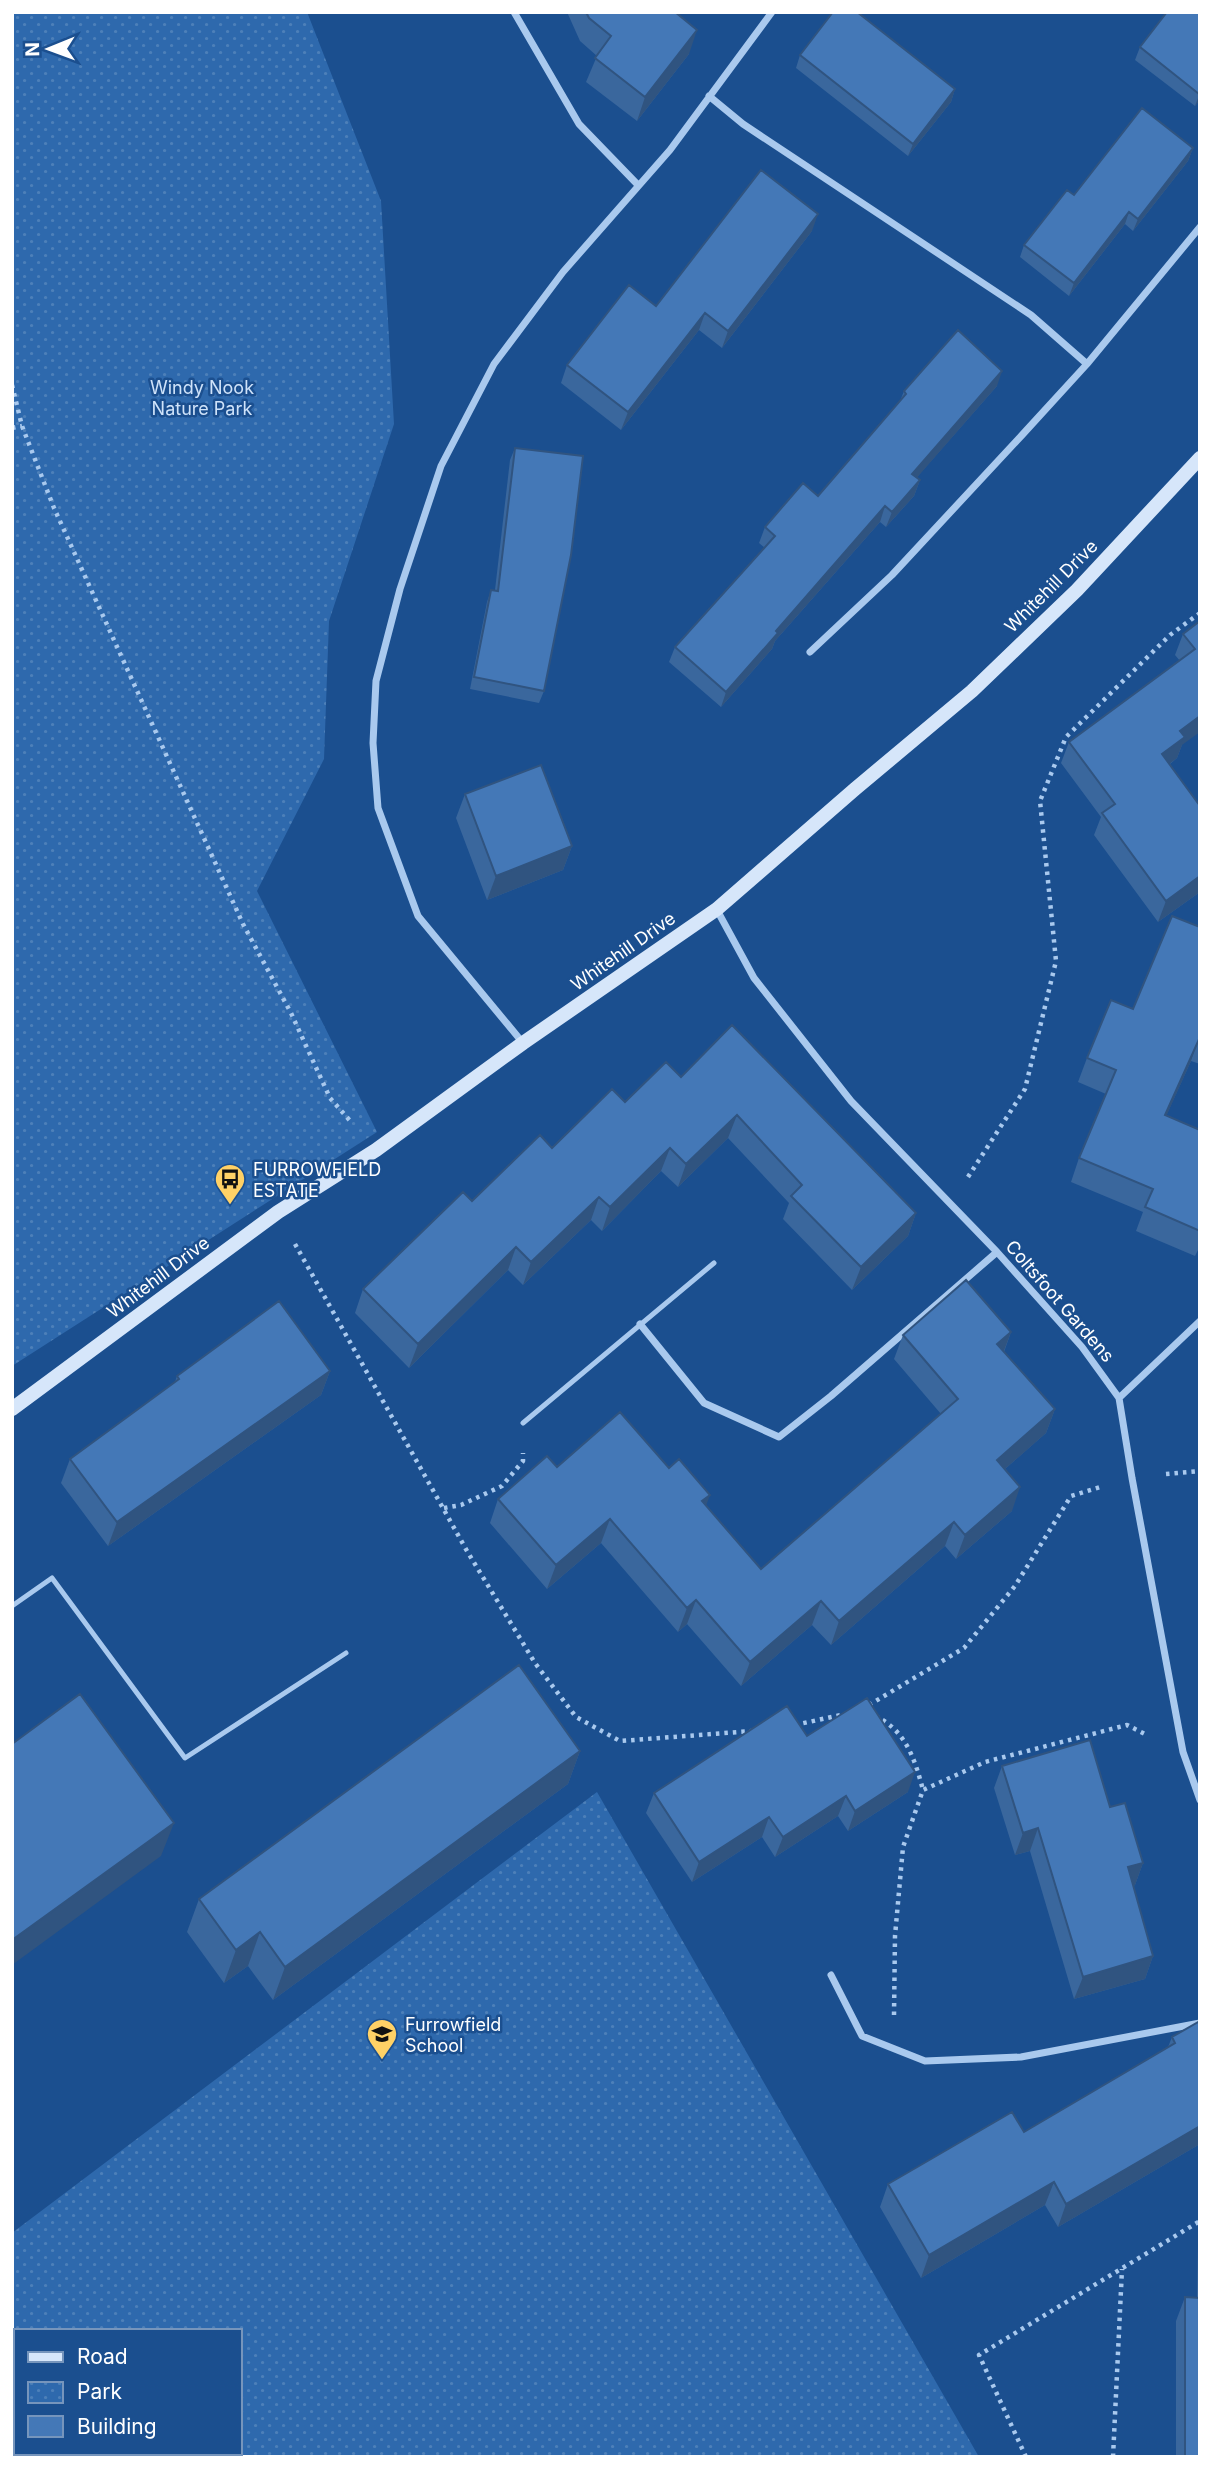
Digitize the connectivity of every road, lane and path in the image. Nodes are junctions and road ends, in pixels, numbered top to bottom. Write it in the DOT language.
graph roads {
  1 [pos="514,12"];
  2 [pos="772,12"];
  3 [pos="709,96"];
  4 [pos="638,185"];
  5 [pos="1200,227"];
  6 [pos="1087,364"];
  7 [pos="12,385"];
  8 [pos="22,426"];
  9 [pos="12,428"];
  10 [pos="1200,458"];
  11 [pos="1200,614"];
  12 [pos="810,652"];
  13 [pos="717,909"];
  14 [pos="523,1043"];
  15 [pos="376,1150"];
  16 [pos="950,1204"];
  17 [pos="278,1212"];
  18 [pos="997,1252"];
  19 [pos="713,1263"];
  20 [pos="1200,1321"];
  21 [pos="640,1324"];
  22 [pos="1119,1398"];
  23 [pos="12,1409"];
  24 [pos="523,1423"];
  25 [pos="1200,1471"];
  26 [pos="1132,1478"];
  27 [pos="444,1508"];
  28 [pos="12,1606"];
  29 [pos="346,1653"];
  30 [pos="862,1710"];
  31 [pos="850,1713"];
  32 [pos="874,1716"];
  33 [pos="790,1726"];
  34 [pos="765,1730"];
  35 [pos="1183,1752"];
  36 [pos="923,1790"];
  37 [pos="1200,1800"];
  38 [pos="831,1975"];
  39 [pos="1200,2023"];
  40 [pos="886,2046"];
  41 [pos="1200,2221"];
  42 [pos="1122,2268"];
  43 [pos="1026,2457"];
  44 [pos="1113,2457"];
  1 -- 4 [label="street"];
  2 -- 3 [label="street"];
  3 -- 4 [label="street"];
  3 -- 6 [label="street"];
  4 -- 14 [label="street"];
  5 -- 6 [label="street"];
  6 -- 12 [label="street"];
  7 -- 8 [label="path"];
  8 -- 9 [label="path"];
  8 -- 15 [label="path"];
  10 -- 13 [label="street, Whitehill Drive"];
  11 -- 16 [label="path"];
  13 -- 14 [label="street, Whitehill Drive"];
  13 -- 16 [label="street, Coltsfoot Gardens"];
  14 -- 15 [label="street, Whitehill Drive"];
  15 -- 17 [label="street, Whitehill Drive"];
  16 -- 18 [label="street, Coltsfoot Gardens"];
  17 -- 23 [label="street, Whitehill Drive"];
  17 -- 27 [label="path"];
  18 -- 21 [label="street"];
  18 -- 22 [label="street, Coltsfoot Gardens"];
  19 -- 21 [label="lane"];
  20 -- 22 [label="street"];
  21 -- 24 [label="lane"];
  22 -- 26 [label="street, Coltsfoot Gardens"];
  24 -- 27 [label="path"];
  25 -- 26 [label="path"];
  26 -- 30 [label="path"];
  26 -- 35 [label="street, Coltsfoot Gardens"];
  27 -- 34 [label="path"];
  28 -- 29 [label="lane"];
  31 -- 33 [label="path"];
  32 -- 36 [label="path"];
  35 -- 36 [label="path"];
  35 -- 37 [label="street, Coltsfoot Gardens"];
  36 -- 40 [label="path"];
  38 -- 40 [label="street"];
  39 -- 40 [label="street"];
  41 -- 42 [label="path"];
  42 -- 43 [label="path"];
  42 -- 44 [label="path"];
}
